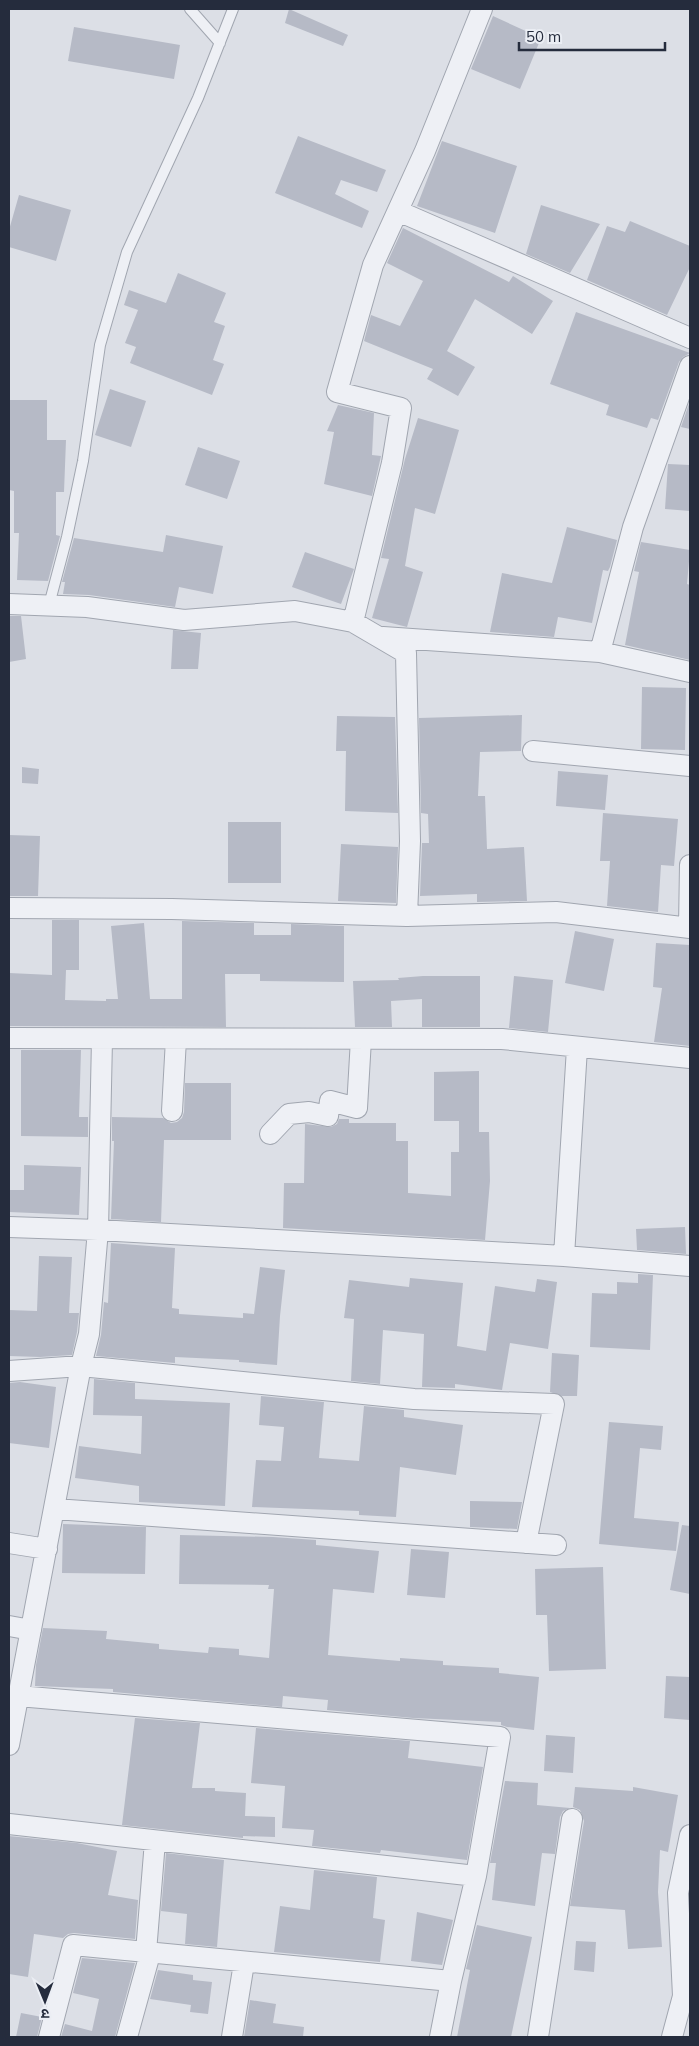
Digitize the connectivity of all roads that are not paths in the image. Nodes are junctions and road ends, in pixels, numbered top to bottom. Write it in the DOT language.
graph roads {
  1 [pos="190,9"];
  2 [pos="233,9"];
  3 [pos="482,9"];
  4 [pos="220,42"];
  5 [pos="398,211"];
  6 [pos="690,338"];
  7 [pos="690,366"];
  8 [pos="10,600"];
  9 [pos="49,605"];
  10 [pos="353,622"];
  11 [pos="379,637"];
  12 [pos="600,652"];
  13 [pos="690,672"];
  14 [pos="533,751"];
  15 [pos="690,766"];
  16 [pos="690,865"];
  17 [pos="9,908"];
  18 [pos="407,916"];
  19 [pos="690,928"];
  20 [pos="9,1038"];
  21 [pos="102,1038"];
  22 [pos="176,1038"];
  23 [pos="361,1039"];
  24 [pos="577,1048"];
  25 [pos="690,1058"];
  26 [pos="172,1110"];
  27 [pos="270,1134"];
  28 [pos="9,1227"];
  29 [pos="98,1230"];
  30 [pos="564,1256"];
  31 [pos="690,1266"];
  32 [pos="81,1366"];
  33 [pos="9,1371"];
  34 [pos="55,1509"];
  35 [pos="9,1543"];
  36 [pos="526,1543"];
  37 [pos="556,1545"];
  38 [pos="47,1548"];
  39 [pos="9,1626"];
  40 [pos="31,1630"];
  41 [pos="18,1696"];
  42 [pos="9,1745"];
  43 [pos="572,1819"];
  44 [pos="9,1824"];
  45 [pos="690,1834"];
  46 [pos="156,1841"];
  47 [pos="476,1876"];
  48 [pos="146,1952"];
  49 [pos="244,1963"];
  50 [pos="451,1981"];
  51 [pos="687,1994"];
  52 [pos="49,2037"];
  53 [pos="127,2037"];
  54 [pos="232,2037"];
  55 [pos="440,2037"];
  56 [pos="538,2037"];
  57 [pos="672,2037"];
  1 -- 4 [label="lane"];
  2 -- 4 [label="lane"];
  3 -- 5 [label="street"];
  4 -- 9 [label="lane"];
  5 -- 6 [label="street"];
  5 -- 10 [label="street"];
  7 -- 12 [label="street"];
  8 -- 9 [label="street"];
  9 -- 10 [label="street"];
  10 -- 11 [label="street"];
  11 -- 12 [label="street"];
  11 -- 18 [label="street"];
  12 -- 13 [label="street"];
  14 -- 15 [label="street"];
  16 -- 19 [label="street"];
  17 -- 18 [label="street"];
  18 -- 19 [label="street"];
  20 -- 21 [label="street"];
  21 -- 22 [label="street"];
  21 -- 29 [label="street"];
  22 -- 23 [label="street"];
  22 -- 26 [label="street"];
  23 -- 24 [label="street"];
  23 -- 27 [label="street"];
  24 -- 25 [label="street"];
  24 -- 30 [label="street"];
  28 -- 29 [label="street"];
  29 -- 30 [label="street"];
  29 -- 32 [label="street"];
  30 -- 31 [label="street"];
  32 -- 33 [label="street"];
  32 -- 34 [label="street"];
  32 -- 36 [label="street"];
  34 -- 36 [label="street"];
  34 -- 38 [label="street"];
  35 -- 38 [label="street"];
  36 -- 37 [label="street"];
  38 -- 40 [label="street"];
  39 -- 40 [label="street"];
  40 -- 41 [label="street"];
  41 -- 42 [label="street"];
  41 -- 47 [label="street"];
  43 -- 56 [label="street"];
  44 -- 46 [label="street"];
  45 -- 51 [label="street"];
  46 -- 47 [label="street"];
  46 -- 48 [label="street"];
  47 -- 50 [label="street"];
  48 -- 49 [label="street"];
  48 -- 52 [label="street"];
  48 -- 53 [label="street"];
  49 -- 50 [label="street"];
  49 -- 54 [label="street"];
  50 -- 55 [label="street"];
  51 -- 57 [label="street"];
}
